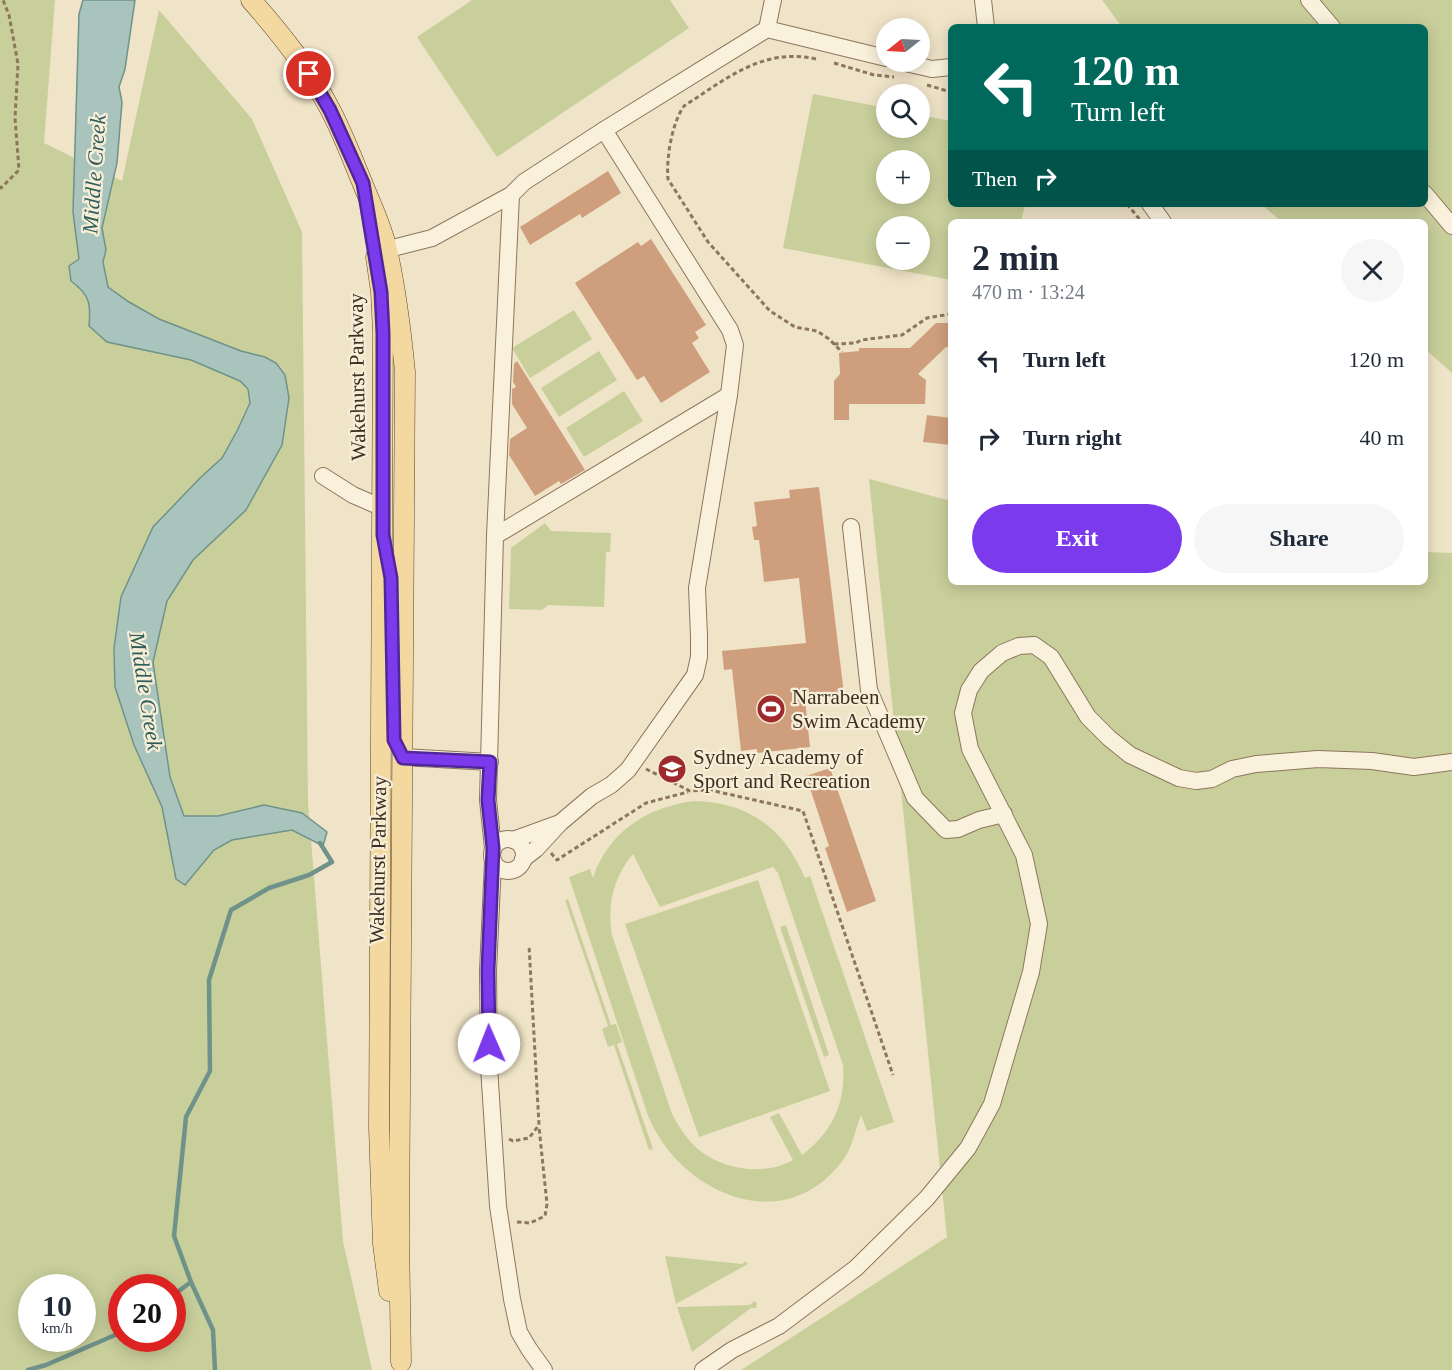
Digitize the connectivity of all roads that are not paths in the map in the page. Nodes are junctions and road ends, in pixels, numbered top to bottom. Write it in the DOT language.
graph roads {
  1 [pos="251,0"];
  2 [pos="773,0"];
  3 [pos="983,0"];
  4 [pos="1309,0"];
  5 [pos="986,24"];
  6 [pos="1329,24"];
  7 [pos="767,29"];
  8 [pos="876,56"];
  9 [pos="948,67"];
  10 [pos="930,69"];
  11 [pos="604,130"];
  12 [pos="511,195"];
  13 [pos="1428,198"];
  14 [pos="1452,226"];
  15 [pos="381,251"];
  16 [pos="729,394"];
  17 [pos="323,476"];
  18 [pos="383,508"];
  19 [pos="851,527"];
  20 [pos="383,535"];
  21 [pos="495,536"];
  22 [pos="403,758"];
  23 [pos="490,762"];
  24 [pos="1452,762"];
  25 [pos="381,786"];
  26 [pos="488,800"];
  27 [pos="1004,814"];
  28 [pos="560,823"];
  29 [pos="511,840"];
  30 [pos="493,854"];
  31 [pos="523,859"];
  32 [pos="402,1366"];
  33 [pos="544,1370"];
  34 [pos="703,1370"];
  1 -- 15 [label="main road, Wakehurst Parkway"];
  2 -- 7 [label="street"];
  3 -- 5 [label="street"];
  4 -- 6 [label="street"];
  7 -- 8 [label="street"];
  7 -- 11 [label="street"];
  9 -- 10 [label="street"];
  11 -- 12 [label="street"];
  11 -- 16 [label="street"];
  12 -- 15 [label="street"];
  12 -- 21 [label="street"];
  13 -- 14 [label="street"];
  15 -- 18 [label="main road, Wakehurst Parkway"];
  15 -- 22 [label="main road, Wakehurst Parkway"];
  16 -- 21 [label="street"];
  16 -- 28 [label="street"];
  17 -- 18 [label="street"];
  18 -- 20 [label="main road, Wakehurst Parkway"];
  19 -- 27 [label="street"];
  20 -- 22 [label="street"];
  20 -- 25 [label="main road, Wakehurst Parkway"];
  21 -- 23 [label="street"];
  22 -- 23 [label="street"];
  22 -- 25 [label="street"];
  22 -- 32 [label="main road, Wakehurst Parkway"];
  23 -- 26 [label="street"];
  24 -- 27 [label="street"];
  25 -- 32 [label="main road, Wakehurst Parkway"];
  26 -- 29 [label="street"];
  26 -- 30 [label="street"];
  27 -- 34 [label="street"];
  28 -- 29 [label="street"];
  28 -- 31 [label="street"];
  29 -- 30 [label="street"];
  29 -- 31 [label="street"];
  30 -- 31 [label="street"];
  30 -- 33 [label="street"];
}
